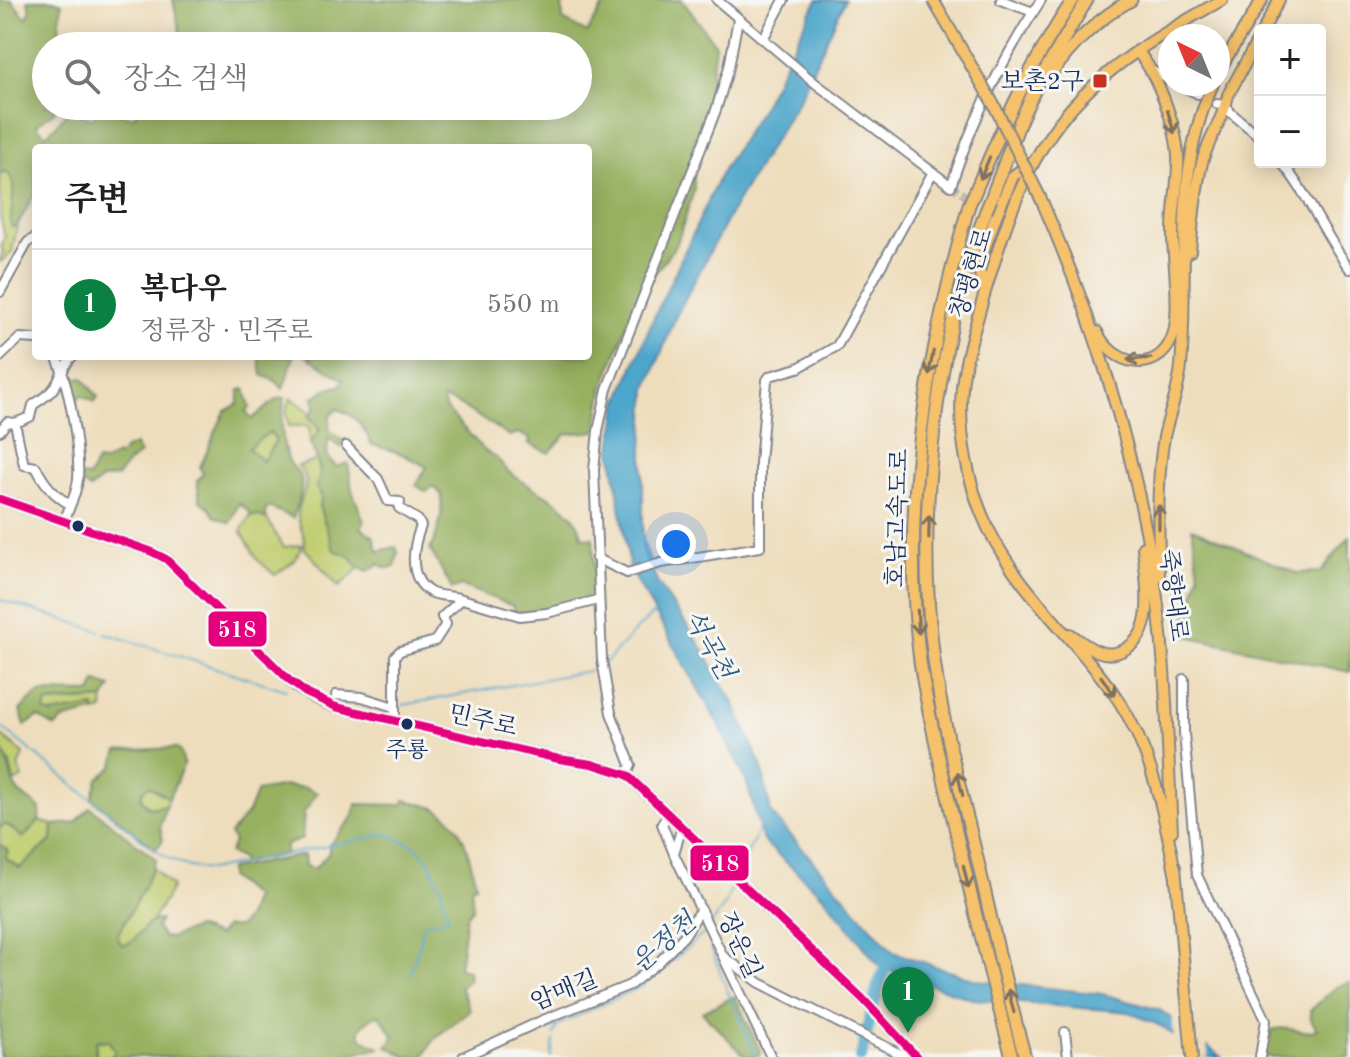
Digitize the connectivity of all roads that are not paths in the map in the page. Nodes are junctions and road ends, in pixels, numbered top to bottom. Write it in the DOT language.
graph roads {
  1 [pos="717,0"];
  2 [pos="784,0"];
  3 [pos="933,0"];
  4 [pos="1001,0"];
  5 [pos="1041,0"];
  6 [pos="1073,0"];
  7 [pos="1087,0"];
  8 [pos="1131,0"];
  9 [pos="1222,0"];
  10 [pos="1262,0"];
  11 [pos="1279,0"];
  12 [pos="1033,12"];
  13 [pos="738,19"];
  14 [pos="1266,24"];
  15 [pos="763,39"];
  16 [pos="1254,47"];
  17 [pos="1138,52"];
  18 [pos="1230,52"];
  19 [pos="1151,70"];
  20 [pos="1158,74"];
  21 [pos="1209,96"];
  22 [pos="1222,105"];
  23 [pos="1254,132"];
  24 [pos="1010,152"];
  25 [pos="1286,168"];
  26 [pos="933,172"];
  27 [pos="32,240"];
  28 [pos="1350,269"];
  29 [pos="0,292"];
  30 [pos="1184,297"];
  31 [pos="1083,302"];
  32 [pos="32,339"];
  33 [pos="0,357"];
  34 [pos="57,360"];
  35 [pos="70,360"];
  36 [pos="61,371"];
  37 [pos="15,423"];
  38 [pos="0,431"];
  39 [pos="346,446"];
  40 [pos="0,499"];
  41 [pos="70,504"];
  42 [pos="1141,513"];
  43 [pos="64,521"];
  44 [pos="596,558"];
  45 [pos="462,599"];
  46 [pos="598,600"];
  47 [pos="1160,623"];
  48 [pos="1058,626"];
  49 [pos="1184,679"];
  50 [pos="336,695"];
  51 [pos="394,707"];
  52 [pos="395,720"];
  53 [pos="627,775"];
  54 [pos="669,813"];
  55 [pos="682,827"];
  56 [pos="674,854"];
  57 [pos="1175,872"];
  58 [pos="702,912"];
  59 [pos="723,956"];
  60 [pos="1065,1032"];
  61 [pos="914,1054"];
  62 [pos="767,1056"];
  63 [pos="463,1057"];
  64 [pos="1012,1057"];
  65 [pos="1025,1057"];
  66 [pos="1068,1057"];
  67 [pos="1192,1057"];
  68 [pos="1260,1057"];
  1 -- 13 [label="street"];
  2 -- 15 [label="street"];
  3 -- 31 [label="main road, 죽향대로, bridge"];
  4 -- 12 [label="street"];
  5 -- 12 [label="street"];
  6 -- 64 [label="highway, 호남고속도로, one-way, bridge"];
  7 -- 24 [label="highway, 호남고속도로"];
  8 -- 24 [label="highway"];
  9 -- 17 [label="main road, 창평현로"];
  10 -- 18 [label="main road"];
  11 -- 14 [label="main road"];
  12 -- 26 [label="street"];
  13 -- 15 [label="street"];
  13 -- 44 [label="street"];
  15 -- 26 [label="street"];
  16 -- 22 [label="main road"];
  17 -- 19 [label="main road"];
  17 -- 48 [label="main road, 창평현로"];
  19 -- 20 [label="street"];
  19 -- 31 [label="main road, one-way"];
  21 -- 30 [label="main road"];
  22 -- 23 [label="street"];
  22 -- 30 [label="main road"];
  65 -- 24 [label="highway, 호남고속도로, one-way"];
  25 -- 28 [label="street"];
  26 -- 44 [label="street"];
  27 -- 29 [label="street"];
  47 -- 30 [label="main road, one-way"];
  31 -- 42 [label="main road, 죽향대로"];
  32 -- 33 [label="street"];
  34 -- 36 [label="street"];
  35 -- 36 [label="street"];
  36 -- 37 [label="street"];
  36 -- 41 [label="street"];
  37 -- 38 [label="street"];
  37 -- 41 [label="street"];
  39 -- 45 [label="street"];
  40 -- 43 [label="main road, 민주로"];
  41 -- 43 [label="street"];
  42 -- 47 [label="main road, 죽향대로"];
  42 -- 48 [label="main road"];
  43 -- 52 [label="main road, 민주로"];
  44 -- 46 [label="street"];
  45 -- 46 [label="street"];
  45 -- 51 [label="street"];
  46 -- 53 [label="street"];
  47 -- 57 [label="main road, 죽향대로"];
  48 -- 57 [label="main road, 창평현로, one-way"];
  49 -- 68 [label="street"];
  50 -- 51 [label="street"];
  51 -- 52 [label="street"];
  52 -- 53 [label="main road, 민주로"];
  53 -- 54 [label="main road, 민주로"];
  54 -- 55 [label="main road, 민주로"];
  54 -- 56 [label="street, 장운길"];
  55 -- 56 [label="street"];
  55 -- 61 [label="main road, 민주로"];
  56 -- 58 [label="street, 장운길"];
  57 -- 67 [label="main road, 죽향대로"];
  58 -- 59 [label="street, 장운길"];
  58 -- 63 [label="street, 암매길"];
  59 -- 61 [label="street, 민주로"];
  59 -- 62 [label="street, 장운길"];
  60 -- 66 [label="street"];
}
